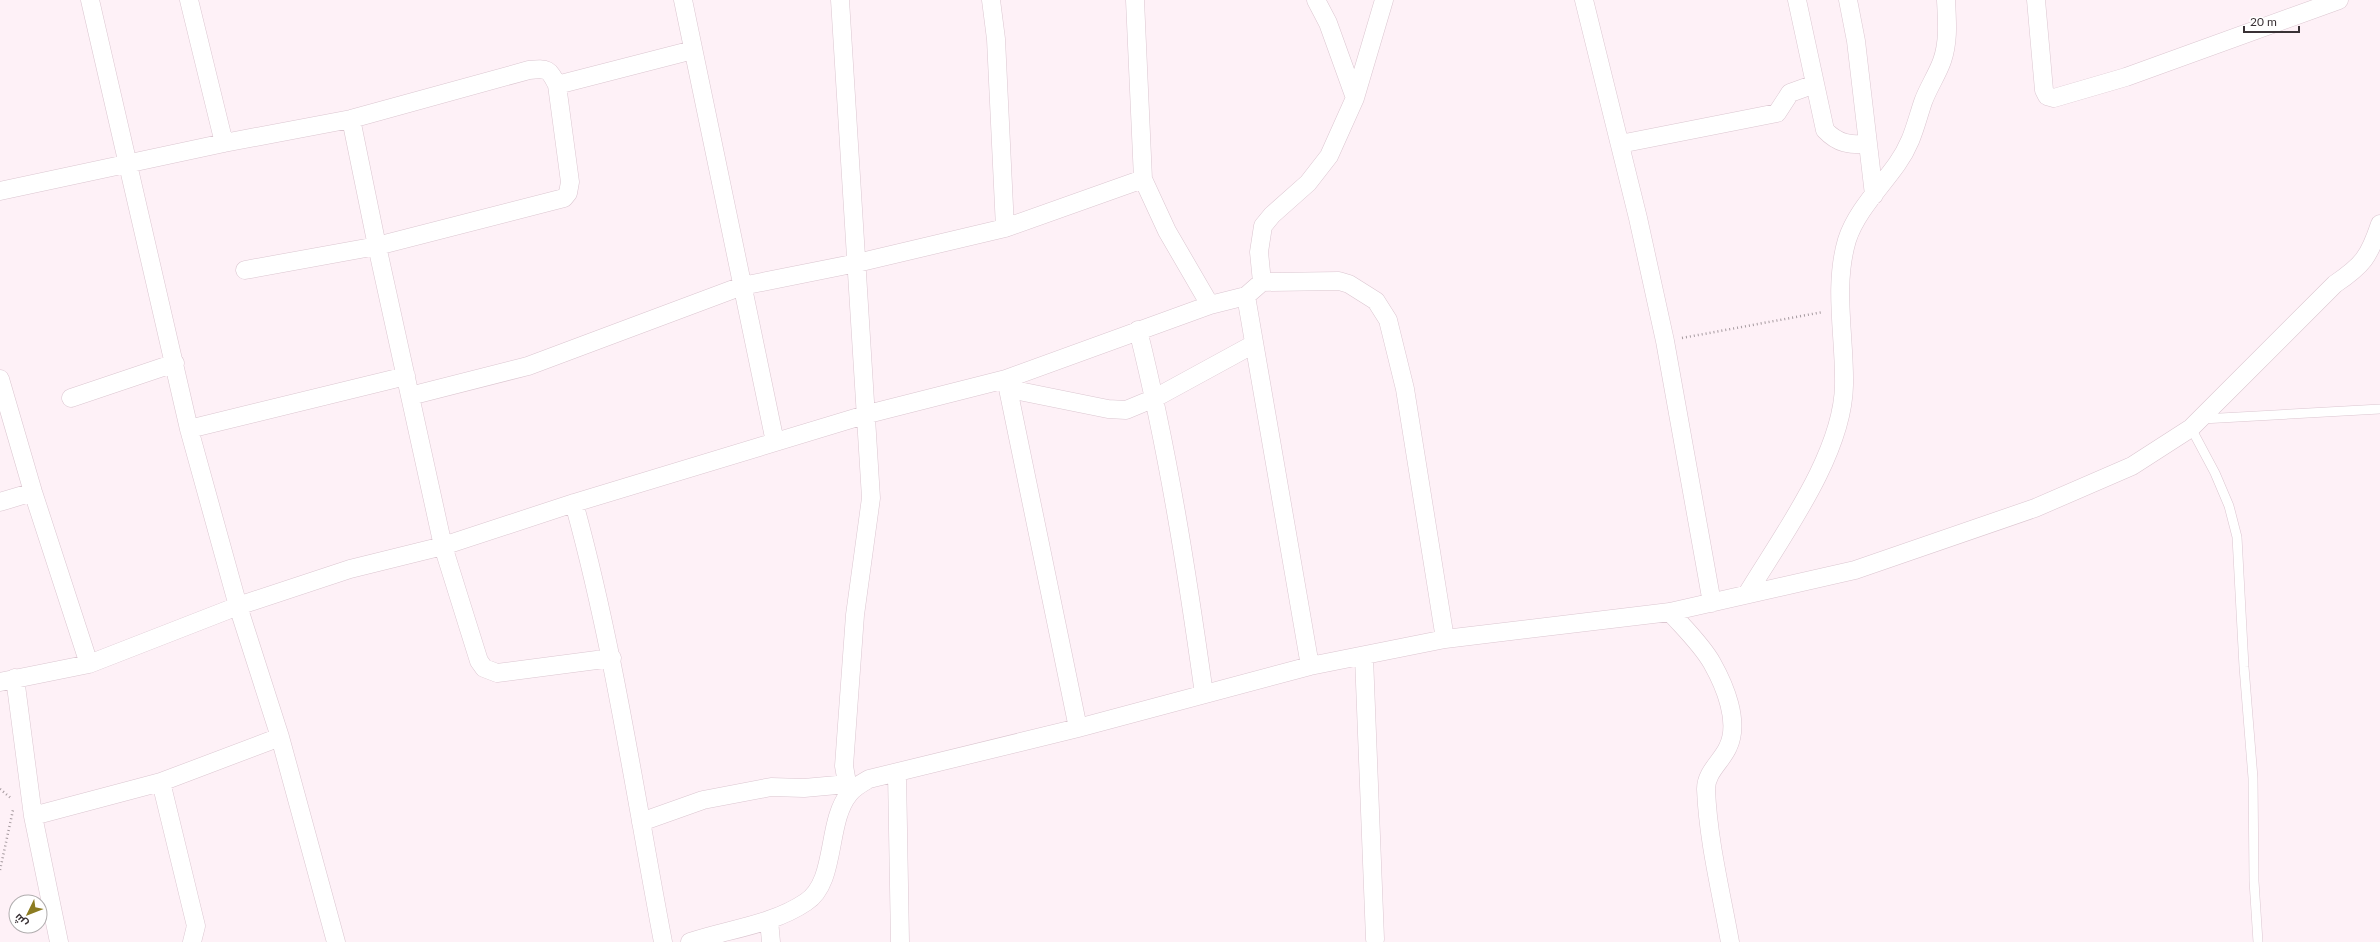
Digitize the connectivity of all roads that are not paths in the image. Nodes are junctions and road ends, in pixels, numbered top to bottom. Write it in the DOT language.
graph roads {
  1 [pos="90,0"];
  2 [pos="189,0"];
  3 [pos="686,0"];
  4 [pos="840,0"];
  5 [pos="991,0"];
  6 [pos="1135,0"];
  7 [pos="1316,0"];
  8 [pos="1384,0"];
  9 [pos="1584,0"];
  10 [pos="1797,0"];
  11 [pos="1848,0"];
  12 [pos="1946,0"];
  13 [pos="2036,0"];
  14 [pos="2339,0"];
  15 [pos="693,50"];
  16 [pos="1815,84"];
  17 [pos="557,85"];
  18 [pos="1355,98"];
  19 [pos="351,119"];
  20 [pos="224,143"];
  21 [pos="1620,144"];
  22 [pos="1868,144"];
  23 [pos="129,163"];
  24 [pos="1143,179"];
  25 [pos="0,191"];
  26 [pos="1874,195"];
  27 [pos="2380,224"];
  28 [pos="1005,228"];
  29 [pos="377,246"];
  30 [pos="857,263"];
  31 [pos="245,270"];
  32 [pos="1262,282"];
  33 [pos="742,286"];
  34 [pos="1246,296"];
  35 [pos="1210,305"];
  36 [pos="1138,330"];
  37 [pos="1254,344"];
  38 [pos="175,363"];
  39 [pos="406,376"];
  40 [pos="0,379"];
  41 [pos="1008,384"];
  42 [pos="410,396"];
  43 [pos="71,398"];
  44 [pos="1155,398"];
  45 [pos="2380,408"];
  46 [pos="868,414"];
  47 [pos="2196,424"];
  48 [pos="189,429"];
  49 [pos="775,442"];
  50 [pos="33,492"];
  51 [pos="0,502"];
  52 [pos="574,503"];
  53 [pos="443,546"];
  54 [pos="1747,594"];
  55 [pos="1712,603"];
  56 [pos="238,606"];
  57 [pos="1670,612"];
  58 [pos="1445,639"];
  59 [pos="1364,657"];
  60 [pos="612,658"];
  61 [pos="89,664"];
  62 [pos="1310,666"];
  63 [pos="8,680"];
  64 [pos="1204,694"];
  65 [pos="1078,728"];
  66 [pos="280,737"];
  67 [pos="897,774"];
  68 [pos="160,782"];
  69 [pos="848,789"];
  70 [pos="33,816"];
  71 [pos="642,822"];
  72 [pos="769,920"];
  73 [pos="708,939"];
  74 [pos="1376,939"];
  75 [pos="59,942"];
  76 [pos="192,942"];
  77 [pos="336,942"];
  78 [pos="663,942"];
  79 [pos="690,942"];
  80 [pos="771,942"];
  81 [pos="900,942"];
  82 [pos="1730,942"];
  83 [pos="2258,942"];
  1 -- 23 [label="street"];
  2 -- 20 [label="street"];
  3 -- 15 [label="street"];
  4 -- 30 [label="street"];
  5 -- 28 [label="street"];
  6 -- 24 [label="street"];
  7 -- 18 [label="street"];
  8 -- 18 [label="street"];
  9 -- 21 [label="street"];
  10 -- 16 [label="street"];
  11 -- 22 [label="street"];
  12 -- 26 [label="street"];
  13 -- 14 [label="street"];
  15 -- 17 [label="street"];
  15 -- 33 [label="street"];
  16 -- 21 [label="street"];
  16 -- 22 [label="street"];
  17 -- 19 [label="street"];
  17 -- 29 [label="street"];
  18 -- 32 [label="street"];
  19 -- 20 [label="street"];
  19 -- 29 [label="street"];
  20 -- 23 [label="street"];
  21 -- 55 [label="street"];
  22 -- 26 [label="street"];
  23 -- 25 [label="street"];
  23 -- 38 [label="street"];
  24 -- 28 [label="street"];
  24 -- 35 [label="street"];
  26 -- 54 [label="street"];
  27 -- 47 [label="street"];
  28 -- 30 [label="street"];
  29 -- 31 [label="street"];
  29 -- 39 [label="street"];
  30 -- 33 [label="street"];
  30 -- 46 [label="street"];
  32 -- 34 [label="street"];
  32 -- 58 [label="street"];
  33 -- 42 [label="street"];
  33 -- 49 [label="street"];
  34 -- 35 [label="street"];
  34 -- 37 [label="street"];
  35 -- 36 [label="street"];
  36 -- 41 [label="street"];
  36 -- 44 [label="street"];
  37 -- 44 [label="street"];
  37 -- 62 [label="street"];
  38 -- 43 [label="street"];
  38 -- 48 [label="street"];
  39 -- 42 [label="street"];
  39 -- 48 [label="street"];
  40 -- 50 [label="street"];
  41 -- 44 [label="street"];
  41 -- 46 [label="street"];
  41 -- 65 [label="street"];
  42 -- 53 [label="street"];
  44 -- 64 [label="street"];
  45 -- 47 [label="lane"];
  46 -- 49 [label="street"];
  46 -- 69 [label="street"];
  47 -- 54 [label="street"];
  47 -- 83 [label="lane"];
  48 -- 56 [label="street"];
  49 -- 52 [label="street"];
  50 -- 51 [label="street"];
  50 -- 61 [label="street"];
  52 -- 53 [label="street"];
  52 -- 60 [label="street"];
  53 -- 56 [label="street"];
  53 -- 60 [label="street"];
  54 -- 55 [label="street"];
  55 -- 57 [label="street"];
  56 -- 61 [label="street"];
  56 -- 66 [label="street"];
  57 -- 58 [label="street"];
  57 -- 82 [label="street"];
  58 -- 59 [label="street"];
  59 -- 62 [label="street"];
  59 -- 74 [label="street"];
  60 -- 71 [label="street"];
  61 -- 63 [label="street"];
  62 -- 64 [label="street"];
  63 -- 70 [label="street"];
  64 -- 65 [label="street"];
  65 -- 67 [label="street"];
  66 -- 68 [label="street"];
  66 -- 77 [label="street"];
  67 -- 69 [label="street"];
  67 -- 81 [label="street"];
  68 -- 70 [label="street"];
  68 -- 76 [label="street"];
  69 -- 71 [label="street"];
  69 -- 72 [label="street"];
  70 -- 75 [label="street"];
  71 -- 78 [label="street"];
  72 -- 73 [label="street"];
  72 -- 80 [label="street"];
  73 -- 79 [label="street"];
}
